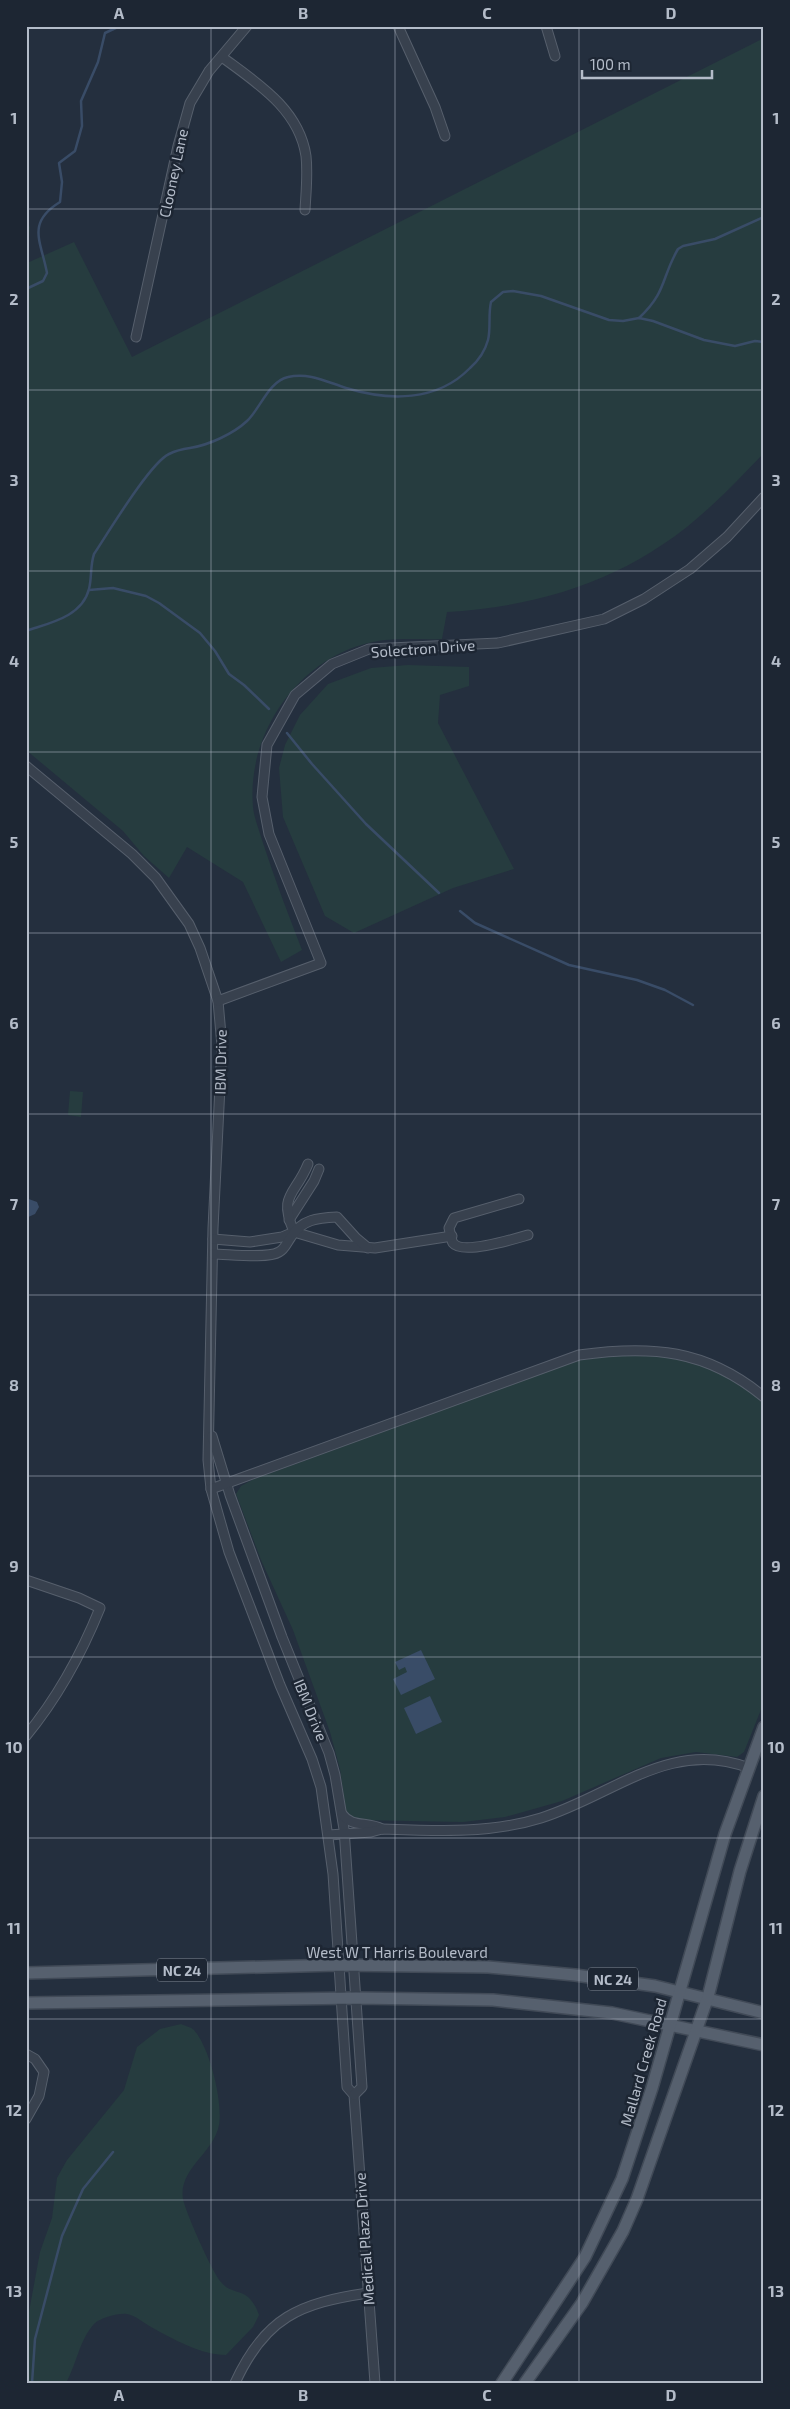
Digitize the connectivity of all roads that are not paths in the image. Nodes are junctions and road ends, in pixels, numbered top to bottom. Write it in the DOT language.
graph roads {
  1 [pos="247,26"];
  2 [pos="398,26"];
  3 [pos="546,26"];
  4 [pos="556,56"];
  5 [pos="222,57"];
  6 [pos="445,136"];
  7 [pos="305,210"];
  8 [pos="136,337"];
  9 [pos="764,497"];
  10 [pos="26,766"];
  11 [pos="218,1002"];
  12 [pos="308,1164"];
  13 [pos="319,1169"];
  14 [pos="298,1184"];
  15 [pos="306,1193"];
  16 [pos="519,1199"];
  17 [pos="289,1220"];
  18 [pos="294,1232"];
  19 [pos="528,1235"];
  20 [pos="452,1236"];
  21 [pos="213,1239"];
  22 [pos="368,1248"];
  23 [pos="214,1254"];
  24 [pos="764,1398"];
  25 [pos="211,1434"];
  26 [pos="228,1484"];
  27 [pos="212,1489"];
  28 [pos="26,1580"];
  29 [pos="764,1727"];
  30 [pos="26,1736"];
  31 [pos="750,1768"];
  32 [pos="764,1796"];
  33 [pos="342,1814"];
  34 [pos="382,1829"];
  35 [pos="344,1834"];
  36 [pos="328,1835"];
  37 [pos="338,1965"];
  38 [pos="354,1966"];
  39 [pos="26,1973"];
  40 [pos="680,1990"];
  41 [pos="708,1997"];
  42 [pos="356,1998"];
  43 [pos="340,2000"];
  44 [pos="26,2003"];
  45 [pos="764,2013"];
  46 [pos="670,2024"];
  47 [pos="697,2030"];
  48 [pos="764,2045"];
  49 [pos="26,2054"];
  50 [pos="354,2095"];
  51 [pos="26,2119"];
  52 [pos="368,2293"];
  53 [pos="235,2383"];
  54 [pos="376,2383"];
  55 [pos="502,2383"];
  56 [pos="525,2383"];
  1 -- 5 [label="street, Clooney Lane"];
  2 -- 6 [label="street"];
  3 -- 4 [label="street"];
  5 -- 7 [label="street"];
  5 -- 8 [label="street, Clooney Lane"];
  9 -- 11 [label="street, Solectron Drive"];
  10 -- 11 [label="street, IBM Drive"];
  11 -- 21 [label="street, IBM Drive"];
  12 -- 14 [label="street"];
  13 -- 15 [label="street"];
  14 -- 15 [label="street"];
  14 -- 17 [label="street"];
  15 -- 17 [label="street"];
  16 -- 20 [label="street"];
  17 -- 18 [label="street"];
  18 -- 21 [label="street"];
  18 -- 22 [label="street"];
  18 -- 22 [label="street"];
  18 -- 23 [label="street"];
  19 -- 20 [label="street"];
  20 -- 22 [label="street"];
  21 -- 23 [label="street, IBM Drive"];
  23 -- 25 [label="street, IBM Drive"];
  24 -- 26 [label="street"];
  25 -- 26 [label="street, IBM Drive"];
  25 -- 27 [label="street, IBM Drive"];
  26 -- 27 [label="street"];
  26 -- 33 [label="street, IBM Drive"];
  27 -- 36 [label="street, IBM Drive"];
  28 -- 30 [label="street"];
  29 -- 31 [label="main road, Mallard Creek Road"];
  31 -- 34 [label="street"];
  31 -- 40 [label="main road, Mallard Creek Road"];
  32 -- 41 [label="main road"];
  33 -- 34 [label="street"];
  33 -- 35 [label="street, IBM Drive"];
  34 -- 35 [label="street"];
  35 -- 36 [label="street"];
  35 -- 38 [label="street, IBM Drive"];
  36 -- 37 [label="street, IBM Drive"];
  37 -- 38 [label="main road, West W T Harris Boulevard / NC 24"];
  37 -- 39 [label="main road, West W T Harris Boulevard / NC 24"];
  37 -- 43 [label="street, IBM Drive"];
  38 -- 40 [label="main road, West W T Harris Boulevard / NC 24"];
  38 -- 42 [label="street, IBM Drive"];
  40 -- 41 [label="main road, West W T Harris Boulevard / NC 24"];
  40 -- 46 [label="main road, Mallard Creek Road"];
  41 -- 45 [label="main road, West W T Harris Boulevard / NC 24"];
  41 -- 47 [label="main road"];
  42 -- 43 [label="main road, NC 24"];
  42 -- 46 [label="main road, NC 24"];
  42 -- 50 [label="street, Medical Plaza Drive"];
  43 -- 44 [label="main road, NC 24"];
  43 -- 50 [label="street, Medical Plaza Drive"];
  46 -- 47 [label="main road, NC 24"];
  46 -- 55 [label="main road, Mallard Creek Road"];
  47 -- 48 [label="main road, NC 24"];
  47 -- 56 [label="main road"];
  49 -- 51 [label="street"];
  50 -- 52 [label="street, Medical Plaza Drive"];
  52 -- 53 [label="street"];
  52 -- 54 [label="street, Medical Plaza Drive"];
}
